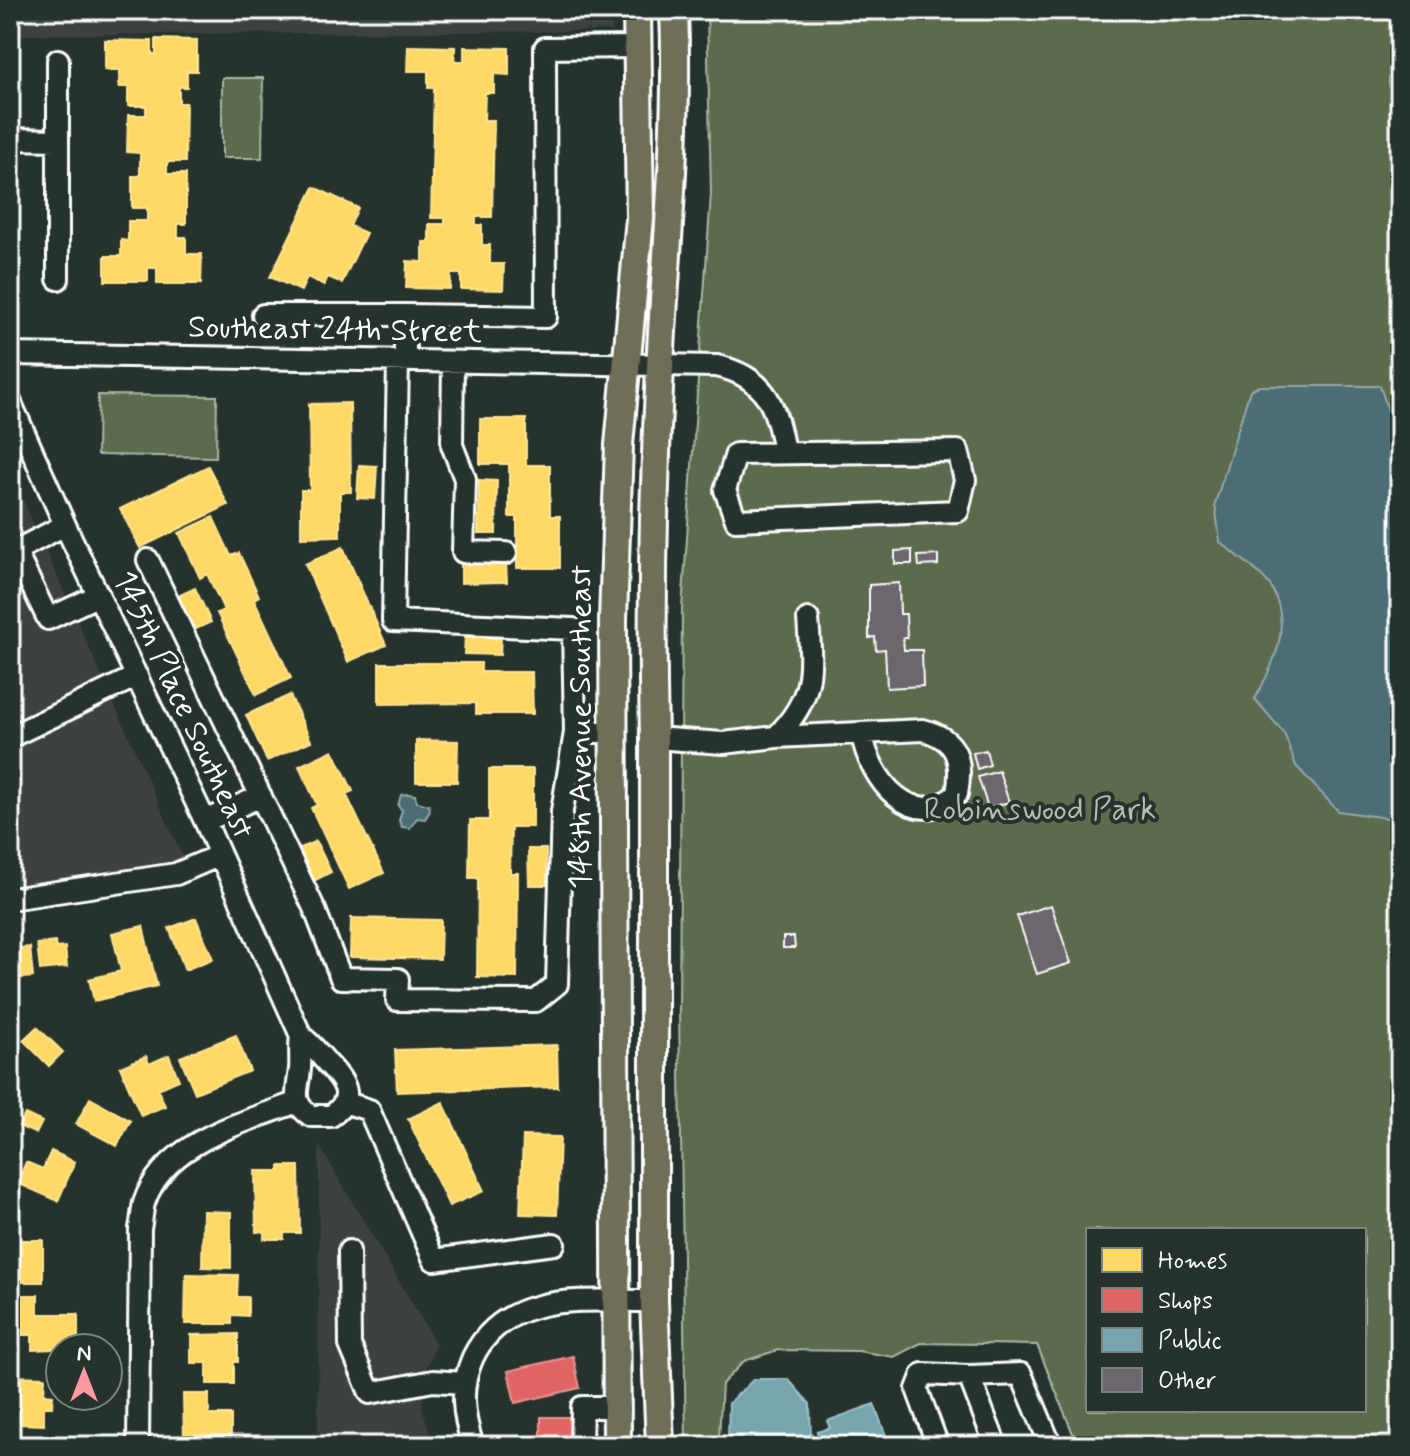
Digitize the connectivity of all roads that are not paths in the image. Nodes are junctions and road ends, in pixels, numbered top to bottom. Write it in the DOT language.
graph roads {
  1 [pos="637,10"];
  2 [pos="674,10"];
  3 [pos="638,47"];
  4 [pos="58,60"];
  5 [pos="10,139"];
  6 [pos="58,140"];
  7 [pos="58,279"];
  8 [pos="263,315"];
  9 [pos="405,315"];
  10 [pos="10,354"];
  11 [pos="402,361"];
  12 [pos="453,362"];
  13 [pos="625,365"];
  14 [pos="660,365"];
  15 [pos="10,401"];
  16 [pos="784,453"];
  17 [pos="65,525"];
  18 [pos="506,553"];
  19 [pos="148,560"];
  20 [pos="99,595"];
  21 [pos="808,619"];
  22 [pos="137,676"];
  23 [pos="575,732"];
  24 [pos="614,732"];
  25 [pos="862,734"];
  26 [pos="10,737"];
  27 [pos="776,737"];
  28 [pos="654,738"];
  29 [pos="261,796"];
  30 [pos="205,821"];
  31 [pos="220,855"];
  32 [pos="10,899"];
  33 [pos="301,1036"];
  34 [pos="297,1102"];
  35 [pos="344,1102"];
  36 [pos="554,1244"];
  37 [pos="349,1251"];
  38 [pos="654,1301"];
  39 [pos="618,1302"];
  40 [pos="969,1376"];
  41 [pos="465,1383"];
  42 [pos="616,1407"];
  43 [pos="138,1446"];
  44 [pos="473,1446"];
  45 [pos="581,1446"];
  46 [pos="617,1446"];
  47 [pos="660,1446"];
  48 [pos="938,1446"];
  49 [pos="996,1446"];
  50 [pos="1051,1446"];
  1 -- 3 [label="main road, 148th Avenue Southeast"];
  2 -- 14 [label="main road"];
  3 -- 9 [label="street"];
  3 -- 13 [label="main road, 148th Avenue Southeast"];
  4 -- 6 [label="street"];
  5 -- 6 [label="street"];
  6 -- 7 [label="street"];
  8 -- 9 [label="street"];
  9 -- 11 [label="street"];
  10 -- 11 [label="street, Southeast 24th Street"];
  11 -- 12 [label="street, Southeast 24th Street"];
  11 -- 23 [label="street"];
  12 -- 13 [label="street, Southeast 24th Street"];
  12 -- 18 [label="street"];
  13 -- 14 [label="street, Southeast 24th Street"];
  13 -- 24 [label="main road, 148th Avenue Southeast"];
  14 -- 16 [label="street, Southeast 24th Street"];
  14 -- 28 [label="main road"];
  15 -- 17 [label="street, 145th Place Southeast"];
  16 -- 16 [label="street"];
  17 -- 20 [label="street, 145th Place Southeast"];
  17 -- 20 [label="street"];
  19 -- 29 [label="street"];
  20 -- 22 [label="street, 145th Place Southeast"];
  21 -- 27 [label="street"];
  22 -- 26 [label="street"];
  22 -- 30 [label="street, 145th Place Southeast"];
  23 -- 24 [label="street"];
  23 -- 29 [label="street"];
  24 -- 39 [label="main road, 148th Avenue Southeast"];
  25 -- 25 [label="street"];
  25 -- 27 [label="street"];
  27 -- 28 [label="street"];
  28 -- 38 [label="main road"];
  29 -- 30 [label="street"];
  30 -- 31 [label="street, 145th Place Southeast"];
  31 -- 32 [label="street"];
  31 -- 33 [label="street, 145th Place Southeast"];
  33 -- 34 [label="street"];
  33 -- 35 [label="street"];
  34 -- 35 [label="street"];
  34 -- 43 [label="street"];
  35 -- 36 [label="street"];
  37 -- 41 [label="street"];
  38 -- 39 [label="street"];
  38 -- 47 [label="main road"];
  39 -- 41 [label="street"];
  39 -- 42 [label="main road, 148th Avenue Southeast"];
  40 -- 48 [label="street"];
  40 -- 49 [label="street"];
  40 -- 50 [label="street"];
  41 -- 44 [label="street"];
  42 -- 45 [label="street"];
  42 -- 46 [label="main road, 148th Avenue Southeast"];
}
